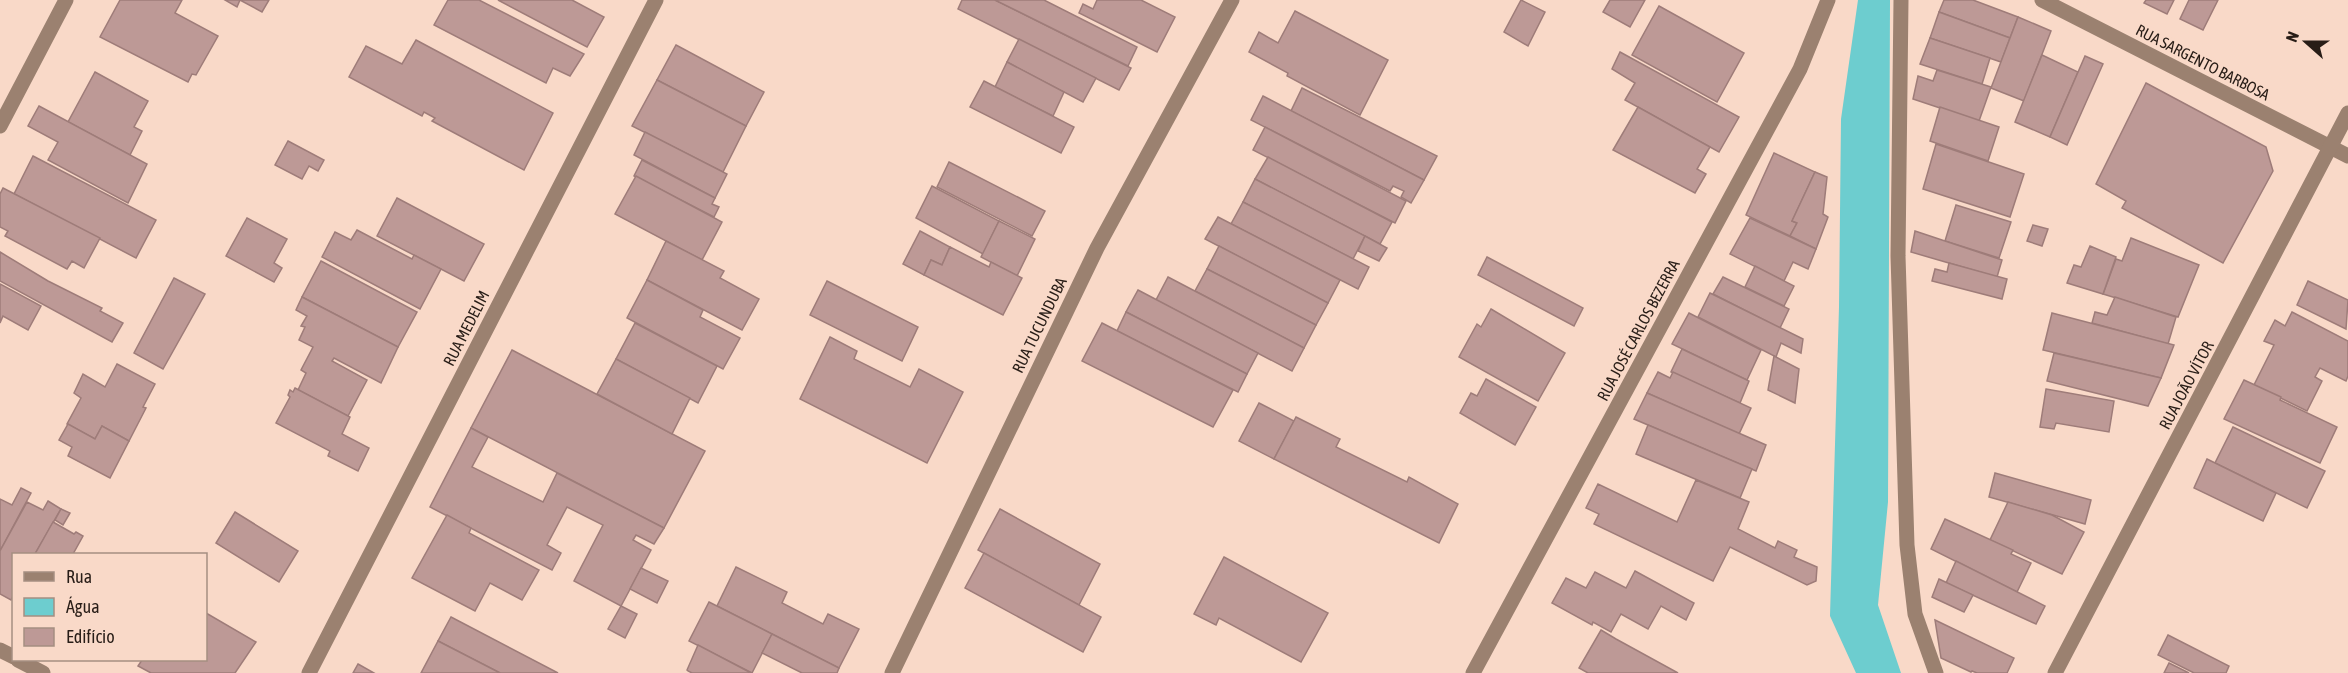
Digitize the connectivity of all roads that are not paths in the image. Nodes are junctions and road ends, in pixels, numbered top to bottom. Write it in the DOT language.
graph roads {
  1 [pos="66,0"];
  2 [pos="656,0"];
  3 [pos="1232,0"];
  4 [pos="1828,0"];
  5 [pos="1901,0"];
  6 [pos="2042,0"];
  7 [pos="2348,113"];
  8 [pos="0,126"];
  9 [pos="2331,146"];
  10 [pos="2348,156"];
  11 [pos="20,661"];
  12 [pos="43,673"];
  13 [pos="309,673"];
  14 [pos="892,673"];
  15 [pos="1473,673"];
  16 [pos="1936,673"];
  17 [pos="2055,673"];
  1 -- 8 [label="street"];
  2 -- 13 [label="street, RUA MEDELIM"];
  3 -- 14 [label="street, RUA TUCUNDUBA"];
  4 -- 15 [label="street, RUA JOSÉ CARLOS BEZERRA"];
  5 -- 16 [label="street"];
  6 -- 9 [label="street, RUA SARGENTO BARBOSA"];
  7 -- 9 [label="street, RUA JOÃO VÍTOR"];
  9 -- 10 [label="street, RUA SARGENTO BARBOSA"];
  9 -- 17 [label="street, RUA JOÃO VÍTOR"];
  11 -- 12 [label="street"];
}
